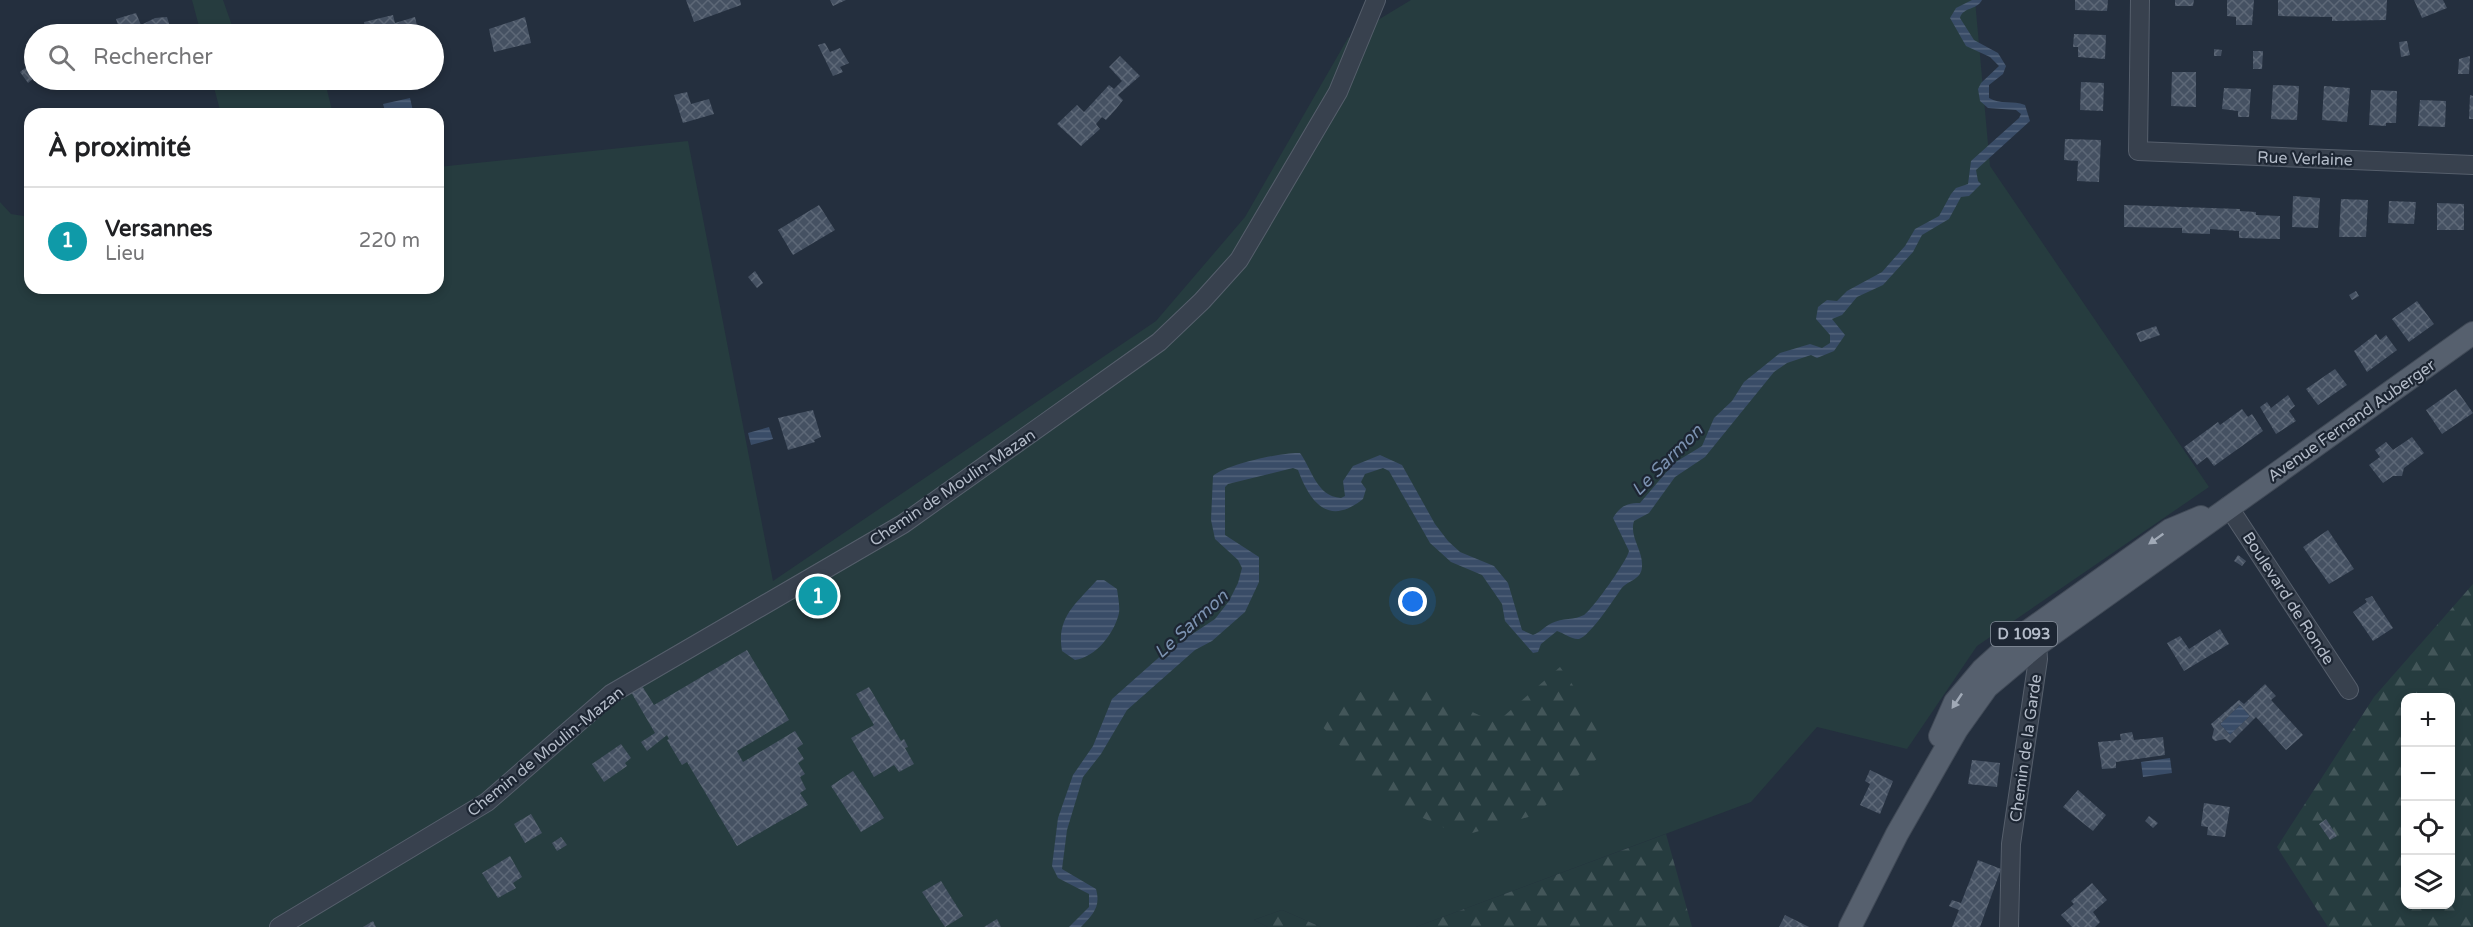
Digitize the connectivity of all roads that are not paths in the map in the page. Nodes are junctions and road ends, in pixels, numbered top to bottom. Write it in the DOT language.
graph roads {
  1 [pos="1376,0"];
  2 [pos="2140,0"];
  3 [pos="2473,165"];
  4 [pos="2473,333"];
  5 [pos="2228,506"];
  6 [pos="2117,567"];
  7 [pos="2037,645"];
  8 [pos="2349,690"];
  9 [pos="1898,834"];
  10 [pos="279,927"];
  11 [pos="1850,927"];
  12 [pos="2009,927"];
  1 -- 10 [label="street, Chemin de Moulin-Mazan"];
  2 -- 3 [label="street, Rue Verlaine"];
  4 -- 5 [label="main road, Avenue Fernand Auberger / D 1093"];
  5 -- 6 [label="main road, Avenue Fernand Auberger / D 1093, one-way"];
  5 -- 7 [label="main road, Avenue Fernand Auberger / D 1093"];
  5 -- 8 [label="street, Boulevard de Ronde"];
  6 -- 7 [label="street"];
  6 -- 9 [label="main road, Avenue Fernand Auberger / D 1093, one-way"];
  7 -- 9 [label="main road, Avenue Fernand Auberger / D 1093"];
  7 -- 12 [label="street, Chemin de la Garde"];
  9 -- 11 [label="main road, Avenue Fernand Auberger / D 1093"];
}
